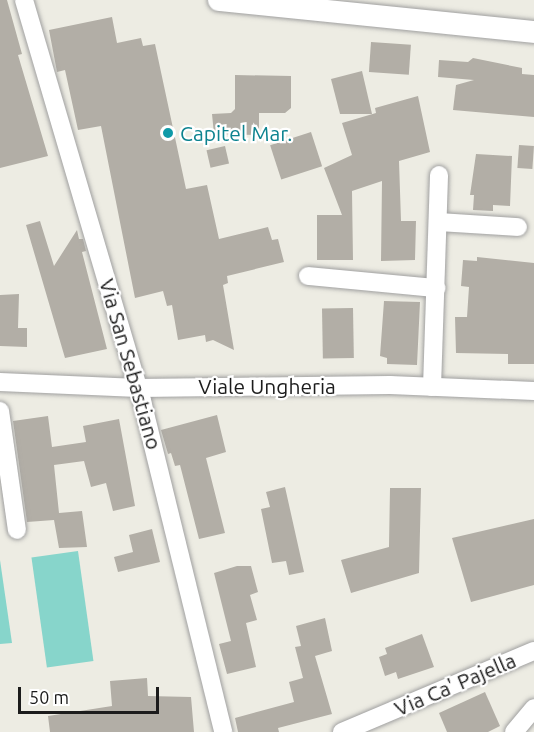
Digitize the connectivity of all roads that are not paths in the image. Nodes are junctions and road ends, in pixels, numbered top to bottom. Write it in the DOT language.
graph roads {
  1 [pos="24,0"];
  2 [pos="219,0"];
  3 [pos="248,1"];
  4 [pos="534,32"];
  5 [pos="439,175"];
  6 [pos="440,222"];
  7 [pos="518,227"];
  8 [pos="308,276"];
  9 [pos="436,288"];
  10 [pos="0,382"];
  11 [pos="432,387"];
  12 [pos="138,388"];
  13 [pos="534,391"];
  14 [pos="0,411"];
  15 [pos="17,530"];
  16 [pos="534,651"];
  17 [pos="534,708"];
  18 [pos="223,732"];
  19 [pos="342,732"];
  20 [pos="514,732"];
  1 -- 12 [label="street, Via San Sebastiano"];
  2 -- 3 [label="street"];
  3 -- 4 [label="street"];
  5 -- 6 [label="street"];
  6 -- 7 [label="street"];
  6 -- 9 [label="street"];
  8 -- 9 [label="street"];
  9 -- 11 [label="street"];
  10 -- 12 [label="street, Viale Ungheria"];
  11 -- 12 [label="street, Viale Ungheria"];
  11 -- 13 [label="street, Viale Ungheria"];
  12 -- 18 [label="street, Via San Sebastiano"];
  14 -- 15 [label="street"];
  16 -- 19 [label="street, Via Ca' Pajella"];
  17 -- 20 [label="street"];
}
